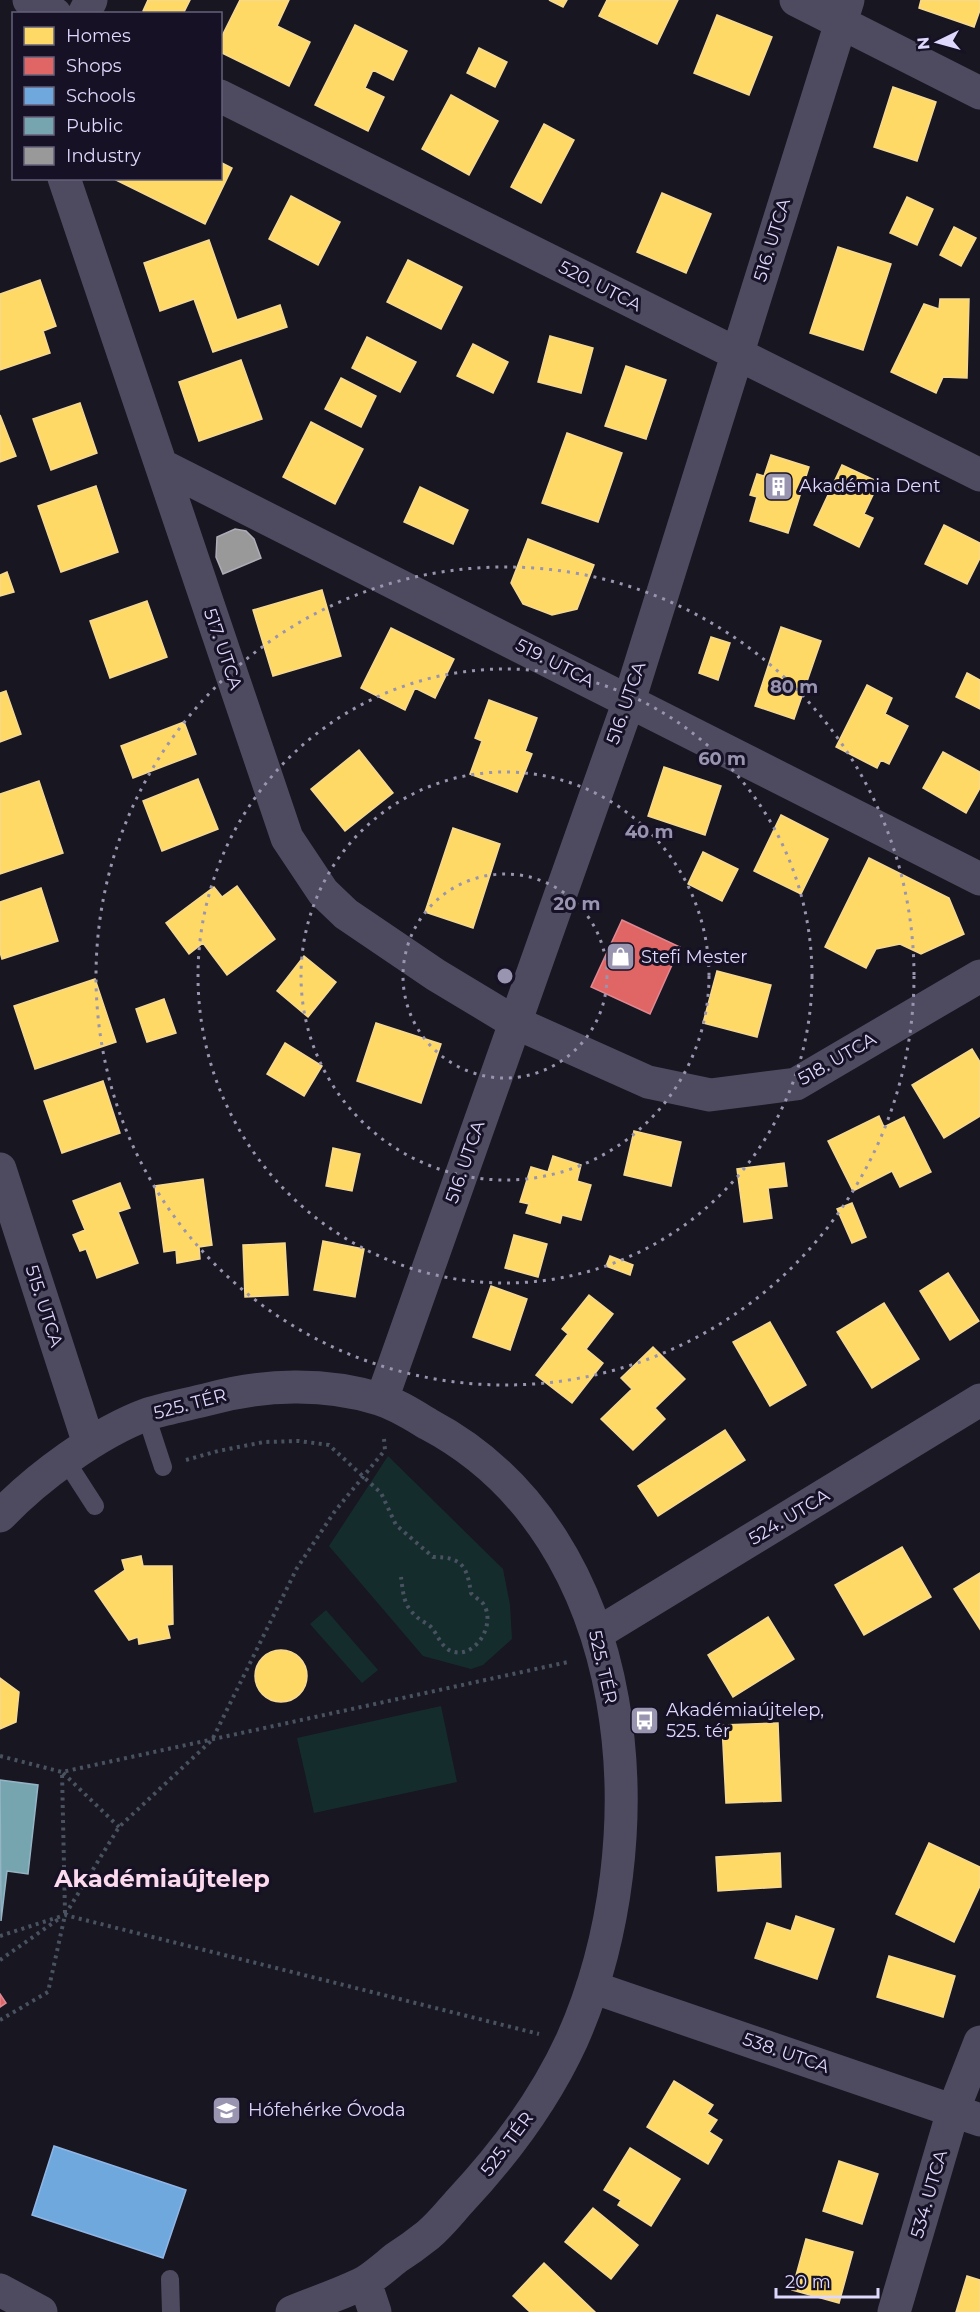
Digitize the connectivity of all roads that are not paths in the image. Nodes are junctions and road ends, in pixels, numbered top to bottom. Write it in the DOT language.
graph roads {
  1 [pos="29,0"];
  2 [pos="796,0"];
  3 [pos="844,11"];
  4 [pos="51,12"];
  5 [pos="980,93"];
  6 [pos="222,97"];
  7 [pos="65,180"];
  8 [pos="736,353"];
  9 [pos="161,465"];
  10 [pos="980,475"];
  11 [pos="629,701"];
  12 [pos="980,879"];
  13 [pos="980,976"];
  14 [pos="514,1022"];
  15 [pos="0,1169"];
  16 [pos="382,1399"];
  17 [pos="980,1400"];
  18 [pos="146,1415"];
  19 [pos="77,1452"];
  20 [pos="163,1467"];
  21 [pos="95,1506"];
  22 [pos="0,1516"];
  23 [pos="601,1644"];
  24 [pos="592,1987"];
  25 [pos="980,2042"];
  26 [pos="967,2115"];
  27 [pos="170,2279"];
  28 [pos="0,2290"];
  29 [pos="370,2297"];
  30 [pos="41,2312"];
  31 [pos="171,2312"];
  32 [pos="292,2312"];
  33 [pos="894,2312"];
  1 -- 4 [label="street"];
  2 -- 3 [label="street"];
  3 -- 5 [label="street"];
  3 -- 8 [label="street, 516. UTCA"];
  6 -- 8 [label="street, 520. UTCA"];
  7 -- 9 [label="street, 517. UTCA"];
  8 -- 10 [label="street, 520. UTCA"];
  8 -- 11 [label="street, 516. UTCA"];
  9 -- 11 [label="street, 519. UTCA"];
  9 -- 14 [label="street, 517. UTCA"];
  11 -- 12 [label="street, 519. UTCA"];
  11 -- 14 [label="street, 516. UTCA"];
  13 -- 14 [label="street, 518. UTCA"];
  14 -- 16 [label="street, 516. UTCA"];
  15 -- 19 [label="street, 515. UTCA"];
  16 -- 18 [label="street, 525. TÉR"];
  16 -- 23 [label="street, 525. TÉR"];
  17 -- 23 [label="street, 524. UTCA"];
  18 -- 19 [label="street, 525. TÉR"];
  18 -- 20 [label="lane"];
  19 -- 21 [label="lane"];
  19 -- 22 [label="street, 525. TÉR"];
  23 -- 24 [label="street, 525. TÉR"];
  24 -- 26 [label="street, 538. UTCA"];
  24 -- 29 [label="street, 525. TÉR"];
  25 -- 26 [label="street, 534. UTCA"];
  26 -- 33 [label="street, 534. UTCA"];
  27 -- 31 [label="lane"];
  28 -- 30 [label="street"];
  29 -- 32 [label="street, 525. TÉR"];
}
